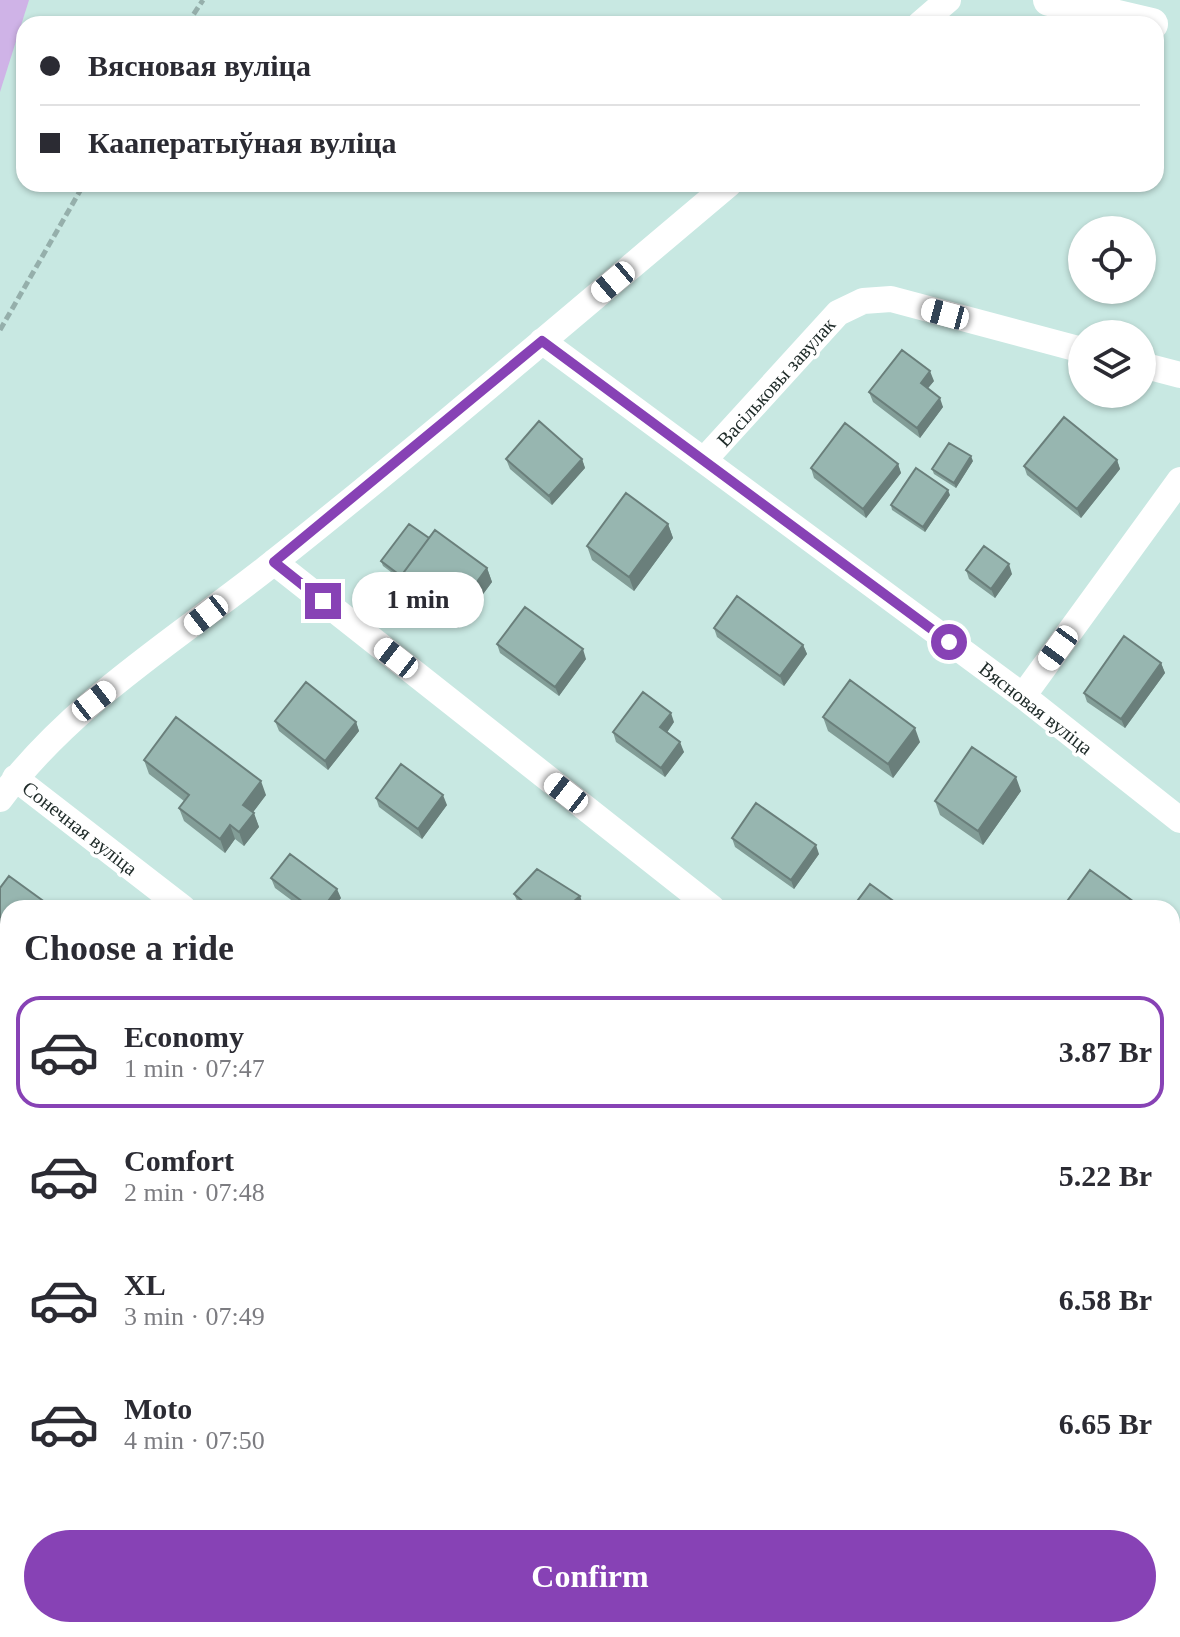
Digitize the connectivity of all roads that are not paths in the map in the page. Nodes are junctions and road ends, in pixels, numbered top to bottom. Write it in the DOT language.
graph roads {
  1 [pos="948,0"];
  2 [pos="1049,0"];
  3 [pos="929,16"];
  4 [pos="1119,16"];
  5 [pos="719,192"];
  6 [pos="542,341"];
  7 [pos="1068,346"];
  8 [pos="1156,369"];
  9 [pos="1180,375"];
  10 [pos="704,460"];
  11 [pos="1180,480"];
  12 [pos="274,562"];
  13 [pos="1023,696"];
  14 [pos="8,788"];
  15 [pos="1180,820"];
  16 [pos="171,900"];
  17 [pos="702,900"];
  1 -- 3 [label="street"];
  2 -- 4 [label="street"];
  5 -- 6 [label="street"];
  6 -- 10 [label="street, Вясновая вуліца"];
  6 -- 12 [label="street"];
  7 -- 10 [label="street, Васільковы завулак"];
  8 -- 9 [label="street"];
  10 -- 13 [label="street, Вясновая вуліца"];
  11 -- 13 [label="street"];
  12 -- 14 [label="street"];
  12 -- 17 [label="street"];
  13 -- 15 [label="street, Вясновая вуліца"];
  14 -- 16 [label="street, Сонечная вуліца"];
}
